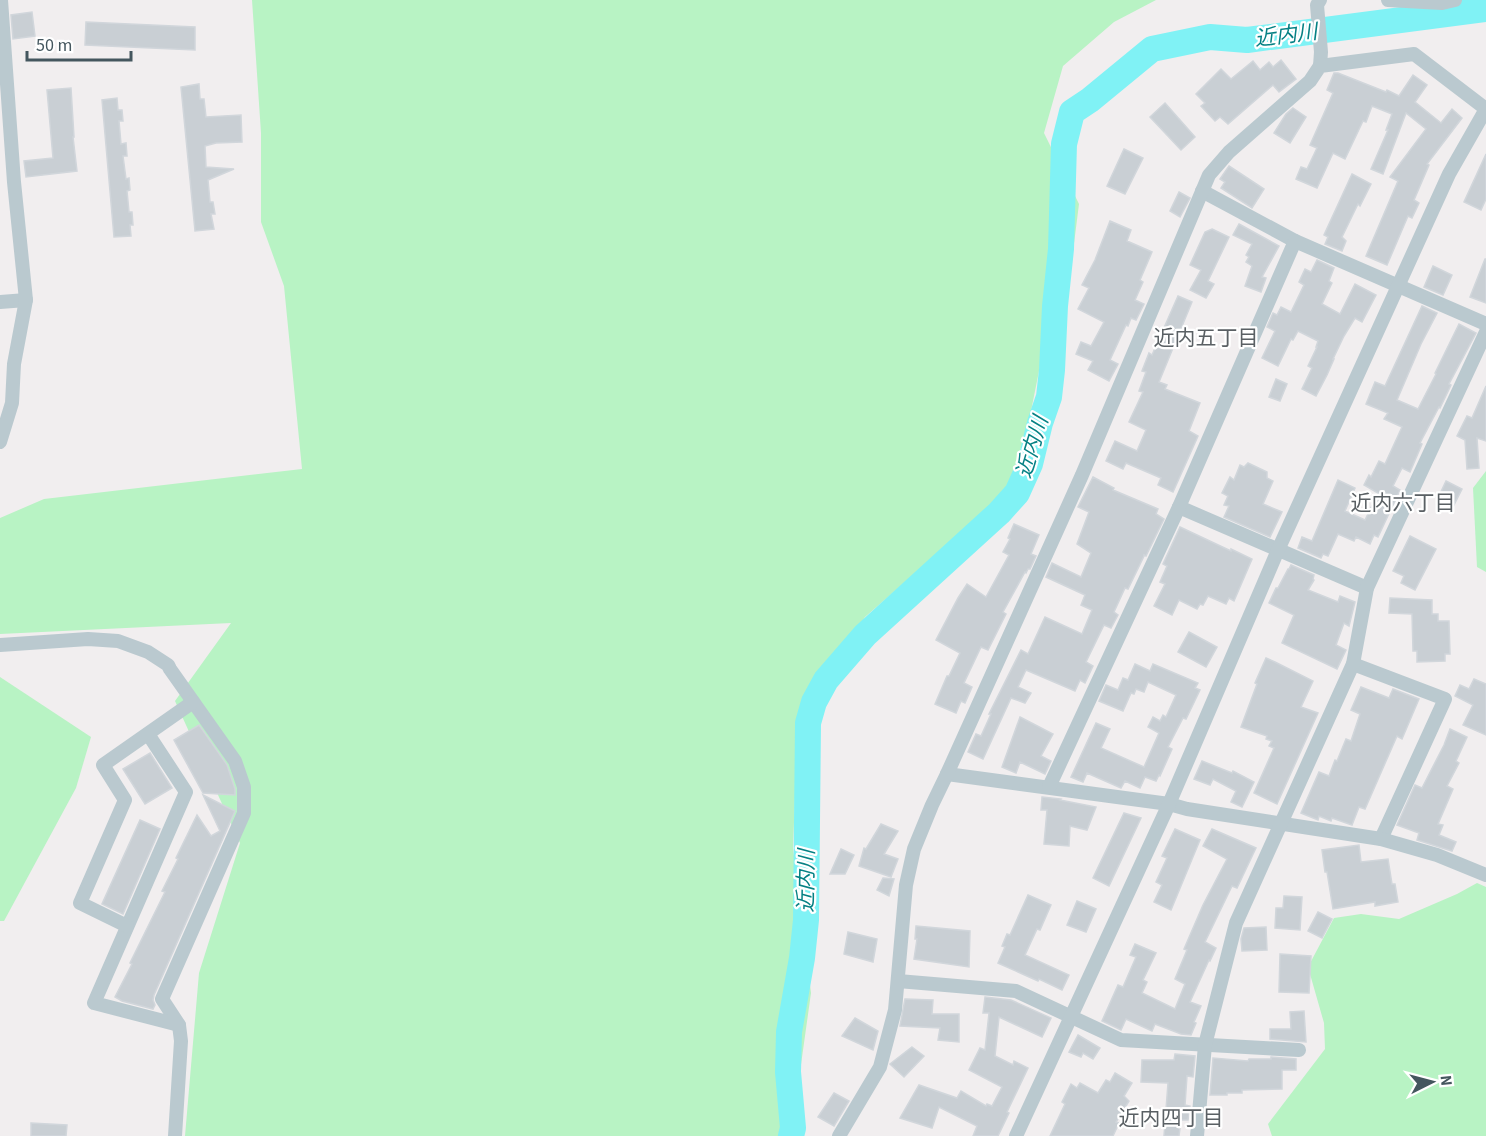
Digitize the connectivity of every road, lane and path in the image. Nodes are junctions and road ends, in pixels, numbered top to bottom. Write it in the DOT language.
graph roads {
  1 [pos="1,0"];
  2 [pos="1388,0"];
  3 [pos="1455,0"];
  4 [pos="1318,2"];
  5 [pos="2,57"];
  6 [pos="1320,59"];
  7 [pos="1486,109"];
  8 [pos="1202,191"];
  9 [pos="1295,241"];
  10 [pos="1398,286"];
  11 [pos="26,300"];
  12 [pos="0,302"];
  13 [pos="1486,324"];
  14 [pos="1486,332"];
  15 [pos="0,442"];
  16 [pos="1179,507"];
  17 [pos="1278,550"];
  18 [pos="1367,588"];
  19 [pos="0,645"];
  20 [pos="1353,664"];
  21 [pos="193,702"];
  22 [pos="148,734"];
  23 [pos="947,774"];
  24 [pos="1049,787"];
  25 [pos="1169,804"];
  26 [pos="1281,823"];
  27 [pos="1381,839"];
  28 [pos="1486,875"];
  29 [pos="128,926"];
  30 [pos="898,981"];
  31 [pos="1072,1016"];
  32 [pos="179,1025"];
  33 [pos="1204,1045"];
  34 [pos="1299,1050"];
  35 [pos="175,1136"];
  36 [pos="839,1136"];
  37 [pos="1016,1136"];
  38 [pos="1197,1136"];
  1 -- 5 [label="street"];
  2 -- 3 [label="street"];
  4 -- 6 [label="street"];
  5 -- 11 [label="street"];
  6 -- 7 [label="street"];
  6 -- 8 [label="street"];
  7 -- 10 [label="street"];
  8 -- 9 [label="street"];
  8 -- 23 [label="street"];
  9 -- 10 [label="street"];
  9 -- 16 [label="street"];
  10 -- 13 [label="street"];
  10 -- 17 [label="street"];
  11 -- 12 [label="street"];
  11 -- 15 [label="street"];
  14 -- 18 [label="street"];
  16 -- 17 [label="street"];
  16 -- 24 [label="street"];
  17 -- 18 [label="street"];
  17 -- 25 [label="street"];
  18 -- 20 [label="street"];
  19 -- 21 [label="street"];
  20 -- 26 [label="street"];
  20 -- 27 [label="street"];
  21 -- 22 [label="street"];
  21 -- 32 [label="street"];
  22 -- 29 [label="street"];
  22 -- 29 [label="street"];
  23 -- 24 [label="street"];
  23 -- 30 [label="street"];
  24 -- 25 [label="street"];
  25 -- 26 [label="street"];
  25 -- 31 [label="street"];
  26 -- 27 [label="street"];
  26 -- 33 [label="street"];
  27 -- 28 [label="street"];
  29 -- 32 [label="street"];
  30 -- 31 [label="street"];
  30 -- 36 [label="street"];
  31 -- 33 [label="street"];
  31 -- 37 [label="street"];
  32 -- 35 [label="street"];
  33 -- 34 [label="street"];
  33 -- 38 [label="street"];
}
